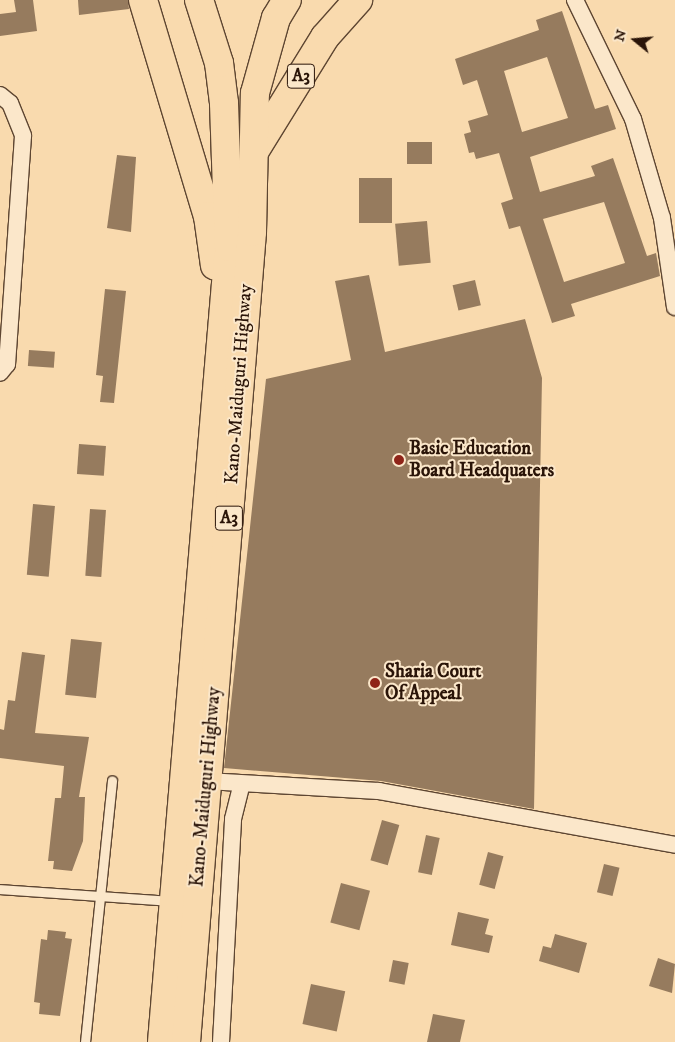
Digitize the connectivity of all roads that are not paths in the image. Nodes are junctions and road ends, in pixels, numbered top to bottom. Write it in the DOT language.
graph roads {
  1 [pos="143,0"];
  2 [pos="199,0"];
  3 [pos="287,0"];
  4 [pos="358,0"];
  5 [pos="575,0"];
  6 [pos="0,95"];
  7 [pos="251,158"];
  8 [pos="675,307"];
  9 [pos="224,329"];
  10 [pos="0,374"];
  11 [pos="112,780"];
  12 [pos="206,781"];
  13 [pos="241,786"];
  14 [pos="675,845"];
  15 [pos="0,889"];
  16 [pos="100,898"];
  17 [pos="174,902"];
  18 [pos="85,1042"];
  19 [pos="162,1042"];
  20 [pos="186,1042"];
  21 [pos="221,1042"];
  1 -- 9 [label="highway, A3"];
  2 -- 9 [label="highway, Kano-Maiduguri Highway / A3"];
  3 -- 7 [label="highway, Kano-Maiduguri Highway / A3"];
  4 -- 7 [label="highway, A3"];
  5 -- 8 [label="street"];
  6 -- 10 [label="street"];
  7 -- 12 [label="highway, Kano-Maiduguri Highway / A3"];
  9 -- 17 [label="highway, Kano-Maiduguri Highway / A3"];
  11 -- 16 [label="lane"];
  12 -- 13 [label="street"];
  12 -- 20 [label="highway, Kano-Maiduguri Highway / A3"];
  13 -- 14 [label="street"];
  13 -- 21 [label="street"];
  15 -- 16 [label="lane"];
  16 -- 17 [label="lane"];
  16 -- 18 [label="lane"];
  17 -- 19 [label="highway, Kano-Maiduguri Highway / A3"];
}
